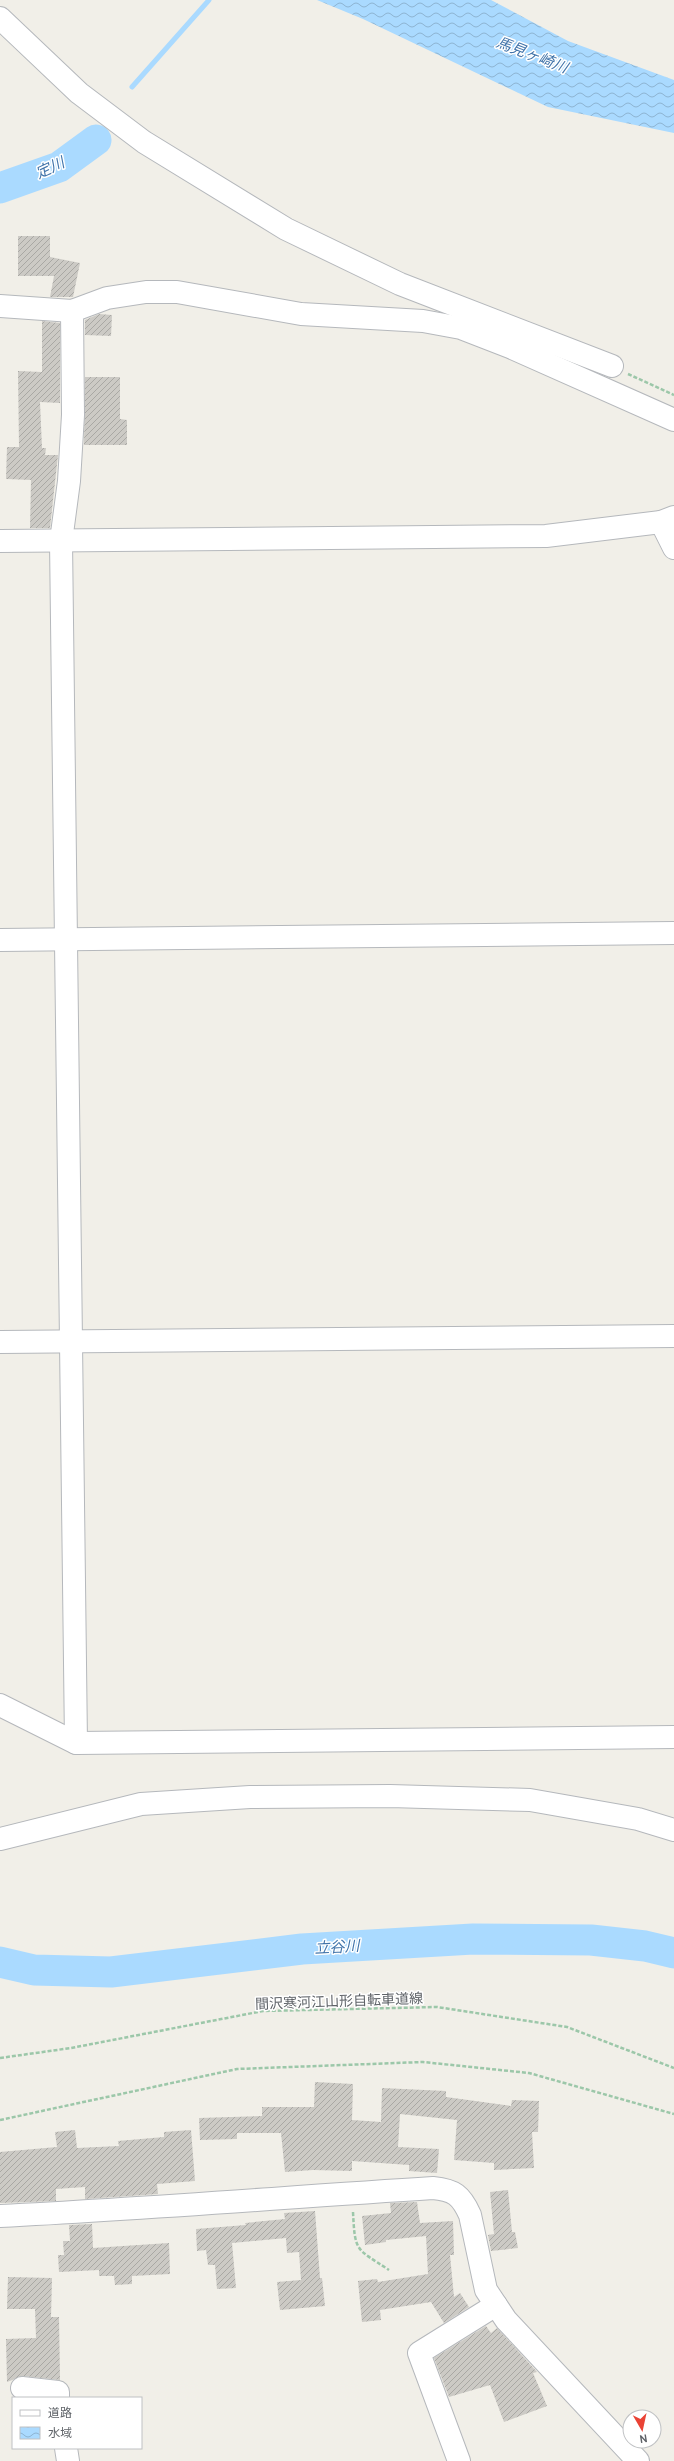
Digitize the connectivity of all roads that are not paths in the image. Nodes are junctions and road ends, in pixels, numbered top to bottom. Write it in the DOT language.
graph roads {
  1 [pos="0,18"];
  2 [pos="0,306"];
  3 [pos="72,311"];
  4 [pos="612,366"];
  5 [pos="674,420"];
  6 [pos="667,520"];
  7 [pos="0,541"];
  8 [pos="61,541"];
  9 [pos="674,548"];
  10 [pos="674,933"];
  11 [pos="0,940"];
  12 [pos="66,940"];
  13 [pos="674,1336"];
  14 [pos="70,1341"];
  15 [pos="0,1342"];
  16 [pos="0,1705"];
  17 [pos="674,1737"];
  18 [pos="76,1743"];
  19 [pos="674,1830"];
  20 [pos="0,1839"];
  21 [pos="0,2216"];
  22 [pos="496,2305"];
  23 [pos="22,2388"];
  24 [pos="58,2397"];
  25 [pos="66,2449"];
  26 [pos="68,2461"];
  27 [pos="459,2461"];
  28 [pos="638,2461"];
  1 -- 4 [label="lane"];
  2 -- 3 [label="lane"];
  3 -- 5 [label="lane"];
  3 -- 8 [label="lane"];
  6 -- 8 [label="lane"];
  6 -- 9 [label="lane"];
  7 -- 8 [label="lane"];
  8 -- 12 [label="lane"];
  10 -- 12 [label="lane"];
  11 -- 12 [label="lane"];
  12 -- 14 [label="lane"];
  13 -- 14 [label="lane"];
  14 -- 15 [label="lane"];
  14 -- 18 [label="lane"];
  16 -- 18 [label="lane"];
  17 -- 18 [label="lane"];
  19 -- 20 [label="lane"];
  21 -- 22 [label="lane"];
  22 -- 27 [label="lane"];
  22 -- 28 [label="lane"];
  23 -- 24 [label="lane"];
  25 -- 26 [label="lane"];
}
